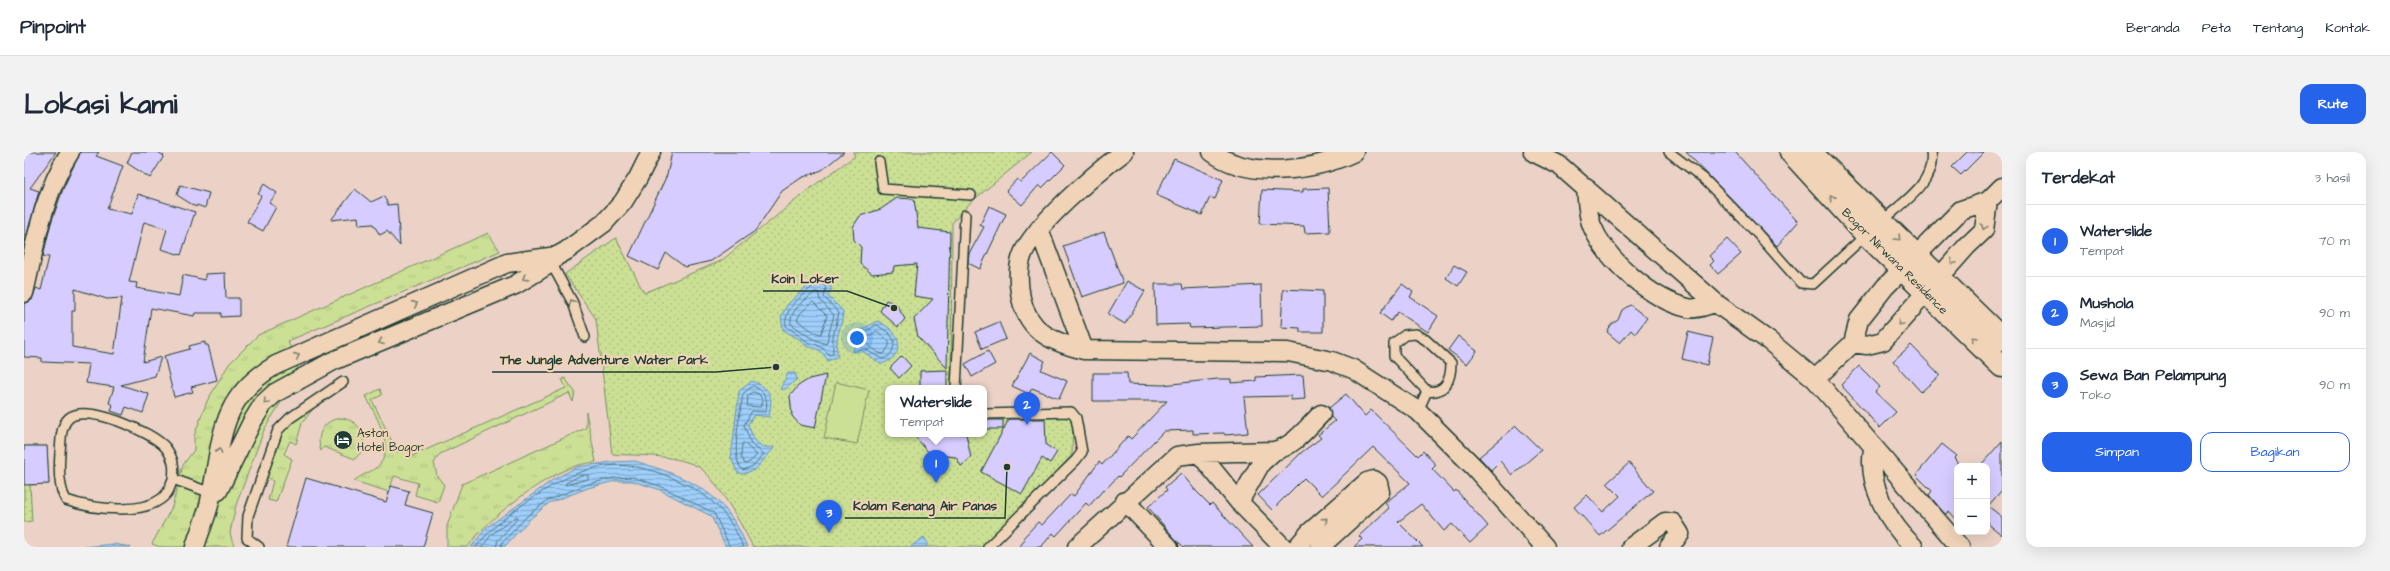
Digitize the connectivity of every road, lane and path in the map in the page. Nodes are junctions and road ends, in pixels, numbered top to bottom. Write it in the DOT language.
graph roads {
  1 [pos="70,152"];
  2 [pos="651,152"];
  3 [pos="1124,152"];
  4 [pos="1212,152"];
  5 [pos="1354,152"];
  6 [pos="1532,152"];
  7 [pos="1669,152"];
  8 [pos="1791,152"];
  9 [pos="1810,152"];
  10 [pos="1931,152"];
  11 [pos="879,162"];
  12 [pos="1586,187"];
  13 [pos="2002,187"];
  14 [pos="971,195"];
  15 [pos="1988,201"];
  16 [pos="965,215"];
  17 [pos="1874,228"];
  18 [pos="1039,229"];
  19 [pos="552,258"];
  20 [pos="1909,263"];
  21 [pos="1932,286"];
  22 [pos="24,293"];
  23 [pos="1715,303"];
  24 [pos="585,338"];
  25 [pos="2002,339"];
  26 [pos="1853,343"];
  27 [pos="1084,350"];
  28 [pos="2002,366"];
  29 [pos="1815,379"];
  30 [pos="343,382"];
  31 [pos="956,385"];
  32 [pos="1427,391"];
  33 [pos="1418,411"];
  34 [pos="987,414"];
  35 [pos="1321,414"];
  36 [pos="1873,448"];
  37 [pos="1274,451"];
  38 [pos="1198,453"];
  39 [pos="173,479"];
  40 [pos="213,497"];
  41 [pos="1125,501"];
  42 [pos="1239,502"];
  43 [pos="196,541"];
  44 [pos="259,547"];
  45 [pos="988,547"];
  46 [pos="1077,547"];
  47 [pos="1169,547"];
  48 [pos="1283,547"];
  49 [pos="1297,547"];
  50 [pos="1320,547"];
  51 [pos="1545,547"];
  52 [pos="1631,547"];
  53 [pos="1669,547"];
  54 [pos="1914,547"];
  55 [pos="1960,547"];
  1 -- 22 [label="street"];
  2 -- 19 [label="street"];
  3 -- 18 [label="street"];
  4 -- 5 [label="street"];
  6 -- 12 [label="street"];
  7 -- 17 [label="lane"];
  17 -- 8 [label="street, Bogor Nirwana Residence, one-way"];
  9 -- 17 [label="street, Bogor Nirwana Residence"];
  10 -- 17 [label="lane"];
  11 -- 14 [label="lane"];
  12 -- 23 [label="street"];
  12 -- 23 [label="street"];
  13 -- 15 [label="street"];
  15 -- 20 [label="street"];
  15 -- 21 [label="street, one-way"];
  16 -- 31 [label="lane"];
  17 -- 20 [label="street, Bogor Nirwana Residence"];
  18 -- 27 [label="street"];
  18 -- 27 [label="street"];
  24 -- 19 [label="lane, one-way"];
  19 -- 40 [label="street, one-way"];
  40 -- 19 [label="street, one-way"];
  20 -- 21 [label="street, Bogor Nirwana Residence"];
  20 -- 26 [label="street"];
  21 -- 25 [label="street, Bogor Nirwana Residence"];
  21 -- 26 [label="street, one-way"];
  28 -- 21 [label="street, Bogor Nirwana Residence, one-way"];
  23 -- 29 [label="street"];
  26 -- 29 [label="street"];
  27 -- 33 [label="street"];
  29 -- 36 [label="street"];
  30 -- 44 [label="lane"];
  32 -- 32 [label="lane"];
  32 -- 33 [label="lane"];
  33 -- 51 [label="street"];
  34 -- 45 [label="lane"];
  35 -- 37 [label="street"];
  36 -- 54 [label="street"];
  36 -- 55 [label="street"];
  37 -- 38 [label="street"];
  37 -- 42 [label="street"];
  38 -- 41 [label="street"];
  38 -- 42 [label="street"];
  39 -- 39 [label="lane"];
  39 -- 40 [label="lane"];
  40 -- 43 [label="street"];
  41 -- 46 [label="street"];
  41 -- 47 [label="street"];
  42 -- 48 [label="street"];
  49 -- 50 [label="street, one-way"];
  52 -- 53 [label="street"];
}
